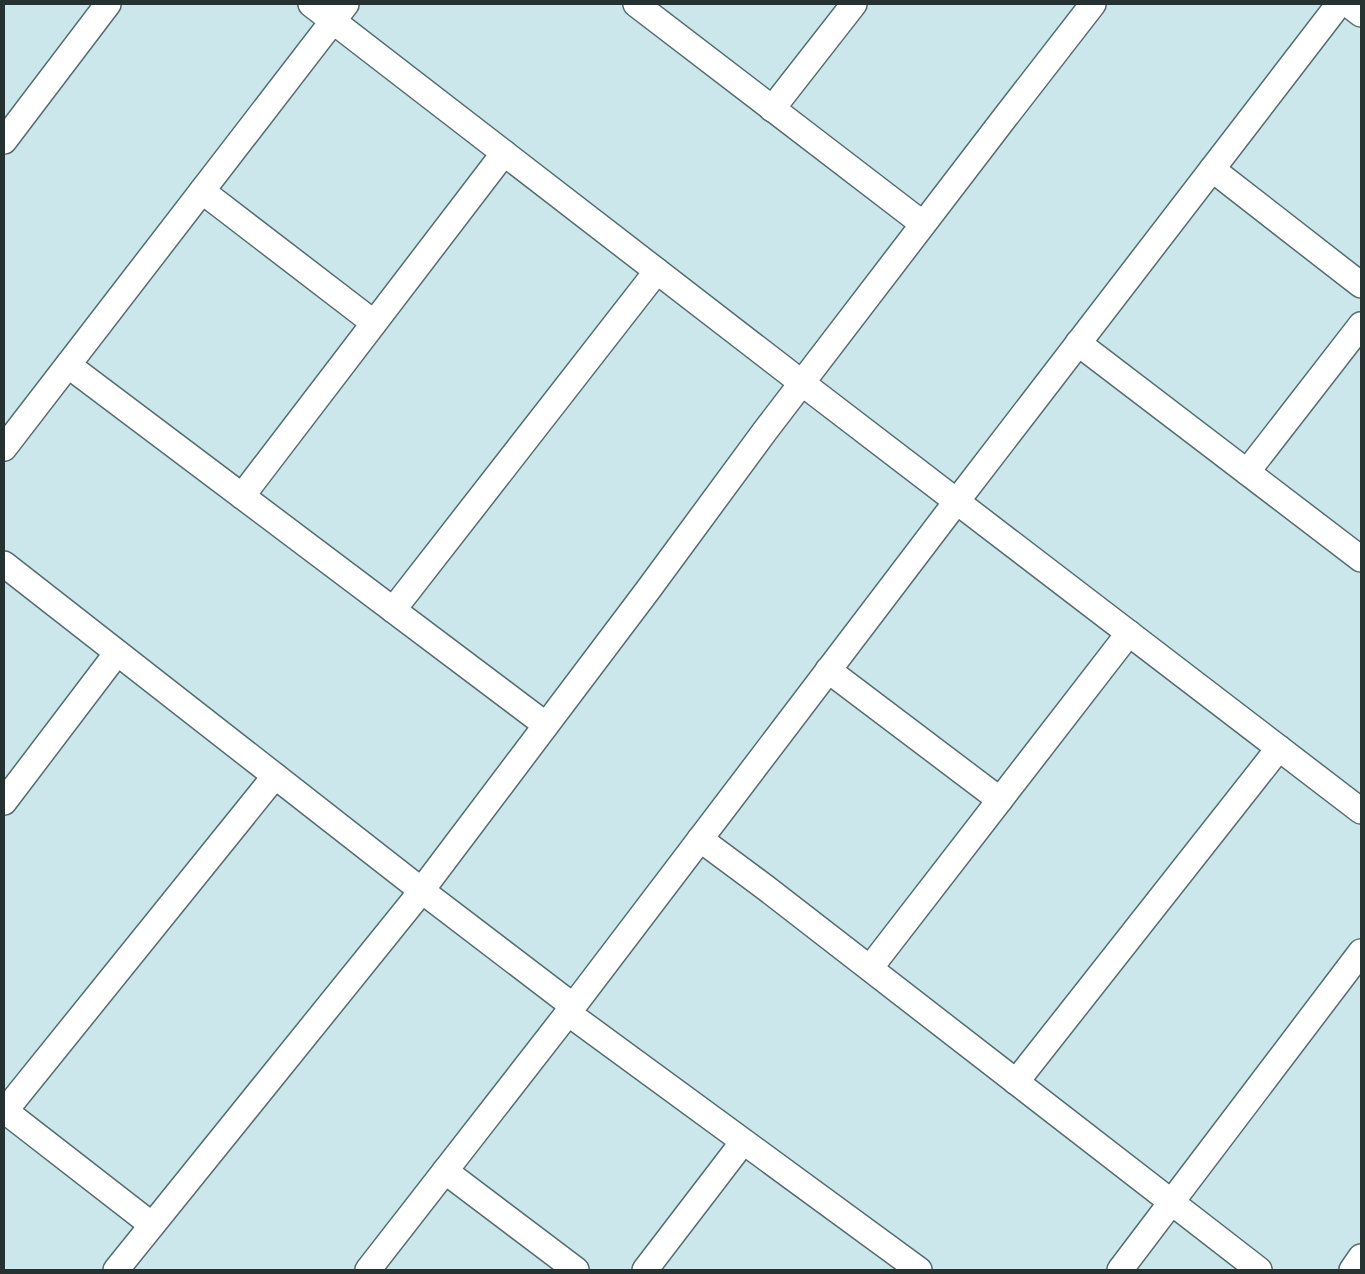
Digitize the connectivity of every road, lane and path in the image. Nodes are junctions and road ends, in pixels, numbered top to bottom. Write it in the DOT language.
graph roads {
  1 [pos="108,4"];
  2 [pos="311,4"];
  3 [pos="636,4"];
  4 [pos="854,4"];
  5 [pos="1093,4"];
  6 [pos="1339,4"];
  7 [pos="1348,4"];
  8 [pos="339,12"];
  9 [pos="1361,14"];
  10 [pos="772,109"];
  11 [pos="4,141"];
  12 [pos="504,153"];
  13 [pos="1212,169"];
  14 [pos="202,191"];
  15 [pos="923,224"];
  16 [pos="657,271"];
  17 [pos="1361,285"];
  18 [pos="374,323"];
  19 [pos="1361,325"];
  20 [pos="1078,344"];
  21 [pos="68,365"];
  22 [pos="802,383"];
  23 [pos="4,448"];
  24 [pos="1247,472"];
  25 [pos="242,496"];
  26 [pos="956,502"];
  27 [pos="1361,559"];
  28 [pos="4,564"];
  29 [pos="393,610"];
  30 [pos="1129,633"];
  31 [pos="117,653"];
  32 [pos="828,670"];
  33 [pos="546,725"];
  34 [pos="1279,748"];
  35 [pos="275,776"];
  36 [pos="1000,800"];
  37 [pos="4,802"];
  38 [pos="1361,810"];
  39 [pos="700,839"];
  40 [pos="421,890"];
  41 [pos="1361,952"];
  42 [pos="870,968"];
  43 [pos="571,1010"];
  44 [pos="1016,1082"];
  45 [pos="4,1111"];
  46 [pos="742,1142"];
  47 [pos="445,1171"];
  48 [pos="1171,1202"];
  49 [pos="152,1225"];
  50 [pos="1361,1257"];
  51 [pos="892,1263"];
  52 [pos="116,1270"];
  53 [pos="368,1270"];
  54 [pos="576,1270"];
  55 [pos="645,1270"];
  56 [pos="918,1270"];
  57 [pos="1120,1270"];
  58 [pos="1259,1270"];
  59 [pos="1352,1270"];
  1 -- 11 [label="street"];
  2 -- 8 [label="street"];
  3 -- 10 [label="street"];
  4 -- 10 [label="street"];
  5 -- 15 [label="street"];
  6 -- 13 [label="street"];
  7 -- 9 [label="street"];
  8 -- 12 [label="street"];
  8 -- 14 [label="street"];
  10 -- 15 [label="street"];
  12 -- 16 [label="street"];
  12 -- 18 [label="street"];
  13 -- 17 [label="street"];
  13 -- 20 [label="street"];
  14 -- 18 [label="street"];
  14 -- 21 [label="street"];
  15 -- 22 [label="street"];
  16 -- 22 [label="street"];
  16 -- 29 [label="street"];
  18 -- 25 [label="street"];
  19 -- 24 [label="street"];
  20 -- 24 [label="street"];
  20 -- 26 [label="street"];
  21 -- 23 [label="street"];
  21 -- 25 [label="street"];
  22 -- 26 [label="street"];
  22 -- 33 [label="street"];
  24 -- 27 [label="street"];
  25 -- 29 [label="street"];
  26 -- 30 [label="street"];
  26 -- 32 [label="street"];
  28 -- 31 [label="street"];
  29 -- 33 [label="street"];
  30 -- 34 [label="street"];
  30 -- 36 [label="street"];
  31 -- 35 [label="street"];
  31 -- 37 [label="street"];
  32 -- 36 [label="street"];
  32 -- 39 [label="street"];
  33 -- 40 [label="street"];
  34 -- 38 [label="street"];
  34 -- 44 [label="street"];
  35 -- 40 [label="street"];
  35 -- 45 [label="street"];
  36 -- 42 [label="street"];
  39 -- 42 [label="street"];
  39 -- 43 [label="street"];
  40 -- 43 [label="street"];
  40 -- 49 [label="street"];
  41 -- 48 [label="street"];
  42 -- 44 [label="street"];
  43 -- 46 [label="street"];
  43 -- 47 [label="street"];
  44 -- 48 [label="street"];
  45 -- 49 [label="street"];
  46 -- 51 [label="street"];
  46 -- 55 [label="street"];
  47 -- 53 [label="street"];
  47 -- 54 [label="street"];
  48 -- 57 [label="street"];
  48 -- 58 [label="street"];
  49 -- 52 [label="street"];
  50 -- 59 [label="street"];
  51 -- 56 [label="street"];
}
